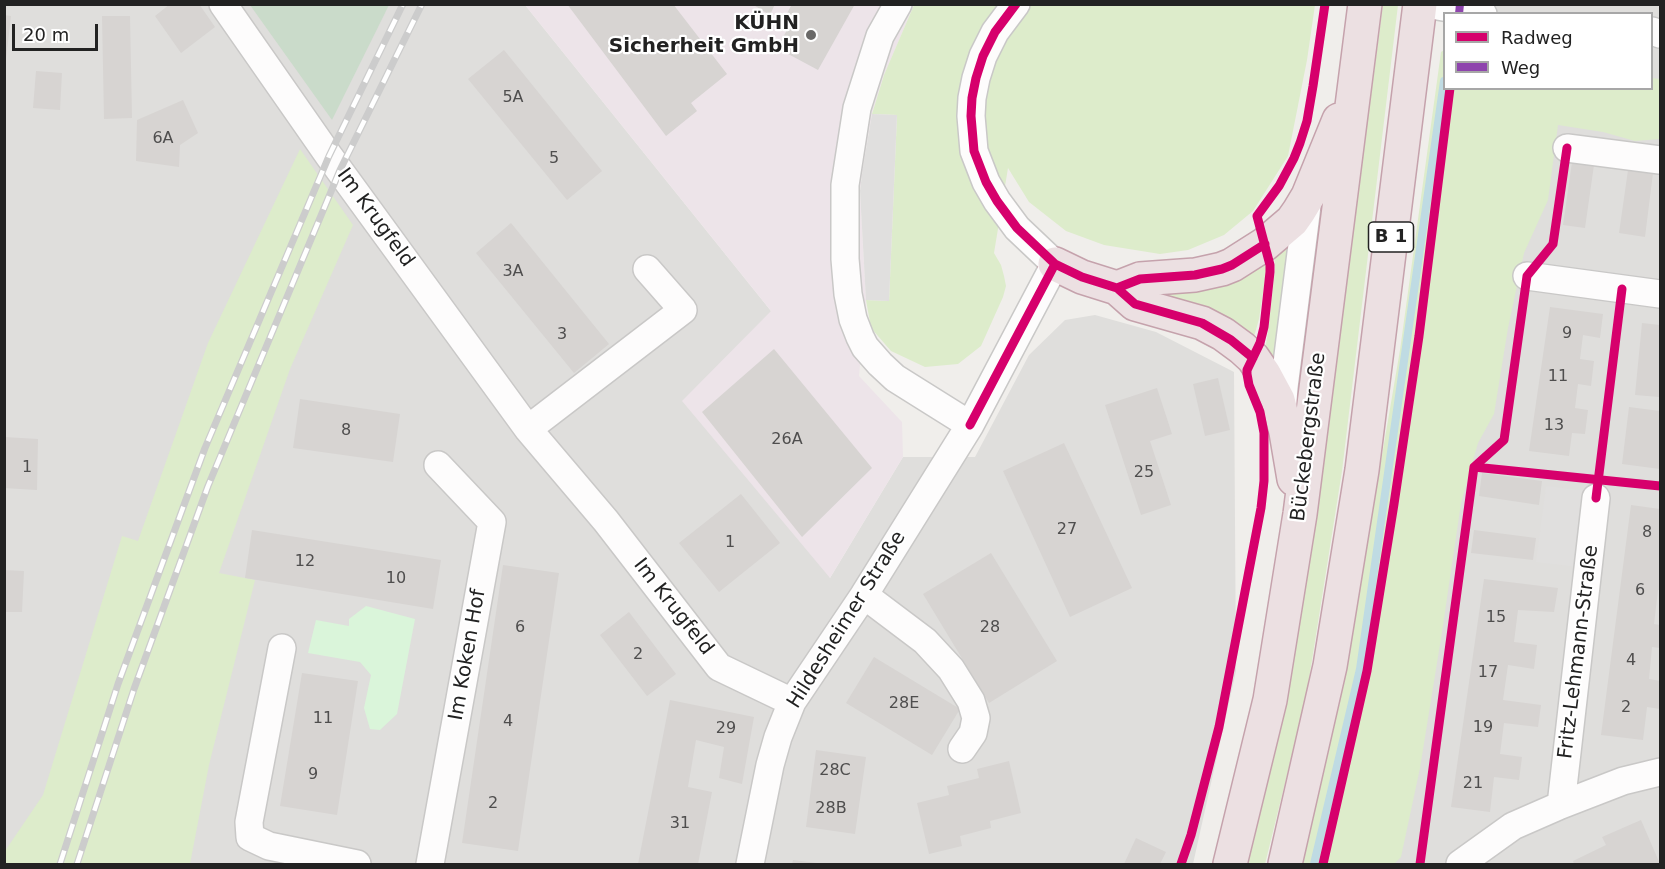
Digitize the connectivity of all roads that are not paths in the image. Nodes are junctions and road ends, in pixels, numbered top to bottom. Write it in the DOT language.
graph roads {
  1 [pos="223,4"];
  2 [pos="898,4"];
  3 [pos="1016,4"];
  4 [pos="1365,4"];
  5 [pos="1420,4"];
  6 [pos="1426,4"];
  7 [pos="1472,12"];
  8 [pos="1356,79"];
  9 [pos="1568,148"];
  10 [pos="1660,160"];
  11 [pos="1308,195"];
  12 [pos="1055,264"];
  13 [pos="647,269"];
  14 [pos="1527,276"];
  15 [pos="1117,288"];
  16 [pos="1660,294"];
  17 [pos="1282,414"];
  18 [pos="970,425"];
  19 [pos="528,429"];
  20 [pos="438,465"];
  21 [pos="1596,498"];
  22 [pos="1300,514"];
  23 [pos="864,595"];
  24 [pos="282,648"];
  25 [pos="792,702"];
  26 [pos="963,749"];
  27 [pos="1660,772"];
  28 [pos="1560,805"];
  29 [pos="357,864"];
  30 [pos="430,864"];
  31 [pos="750,864"];
  32 [pos="1230,864"];
  33 [pos="1286,864"];
  34 [pos="1460,864"];
  1 -- 19 [label="street, Im Krugfeld"];
  2 -- 18 [label="street"];
  3 -- 12 [label="street"];
  4 -- 8 [label="highway, Bückebergstraße"];
  5 -- 33 [label="highway, B 1"];
  6 -- 7 [label="street"];
  8 -- 11 [label="highway"];
  8 -- 22 [label="highway, Bückebergstraße"];
  9 -- 10 [label="street"];
  11 -- 15 [label="highway"];
  11 -- 17 [label="street"];
  12 -- 15 [label="highway"];
  12 -- 18 [label="street, Hildesheimer Straße"];
  13 -- 19 [label="street"];
  14 -- 16 [label="street"];
  15 -- 17 [label="highway"];
  17 -- 22 [label="highway"];
  18 -- 23 [label="street, Hildesheimer Straße"];
  19 -- 25 [label="street, Im Krugfeld"];
  20 -- 30 [label="street, Im Koken Hof"];
  21 -- 28 [label="street, Fritz-Lehmann-Straße"];
  22 -- 32 [label="highway, Bückebergstraße"];
  23 -- 25 [label="street, Hildesheimer Straße"];
  23 -- 26 [label="street"];
  24 -- 29 [label="street"];
  25 -- 31 [label="street, Hildesheimer Straße"];
  27 -- 28 [label="street"];
  28 -- 34 [label="street"];
}
